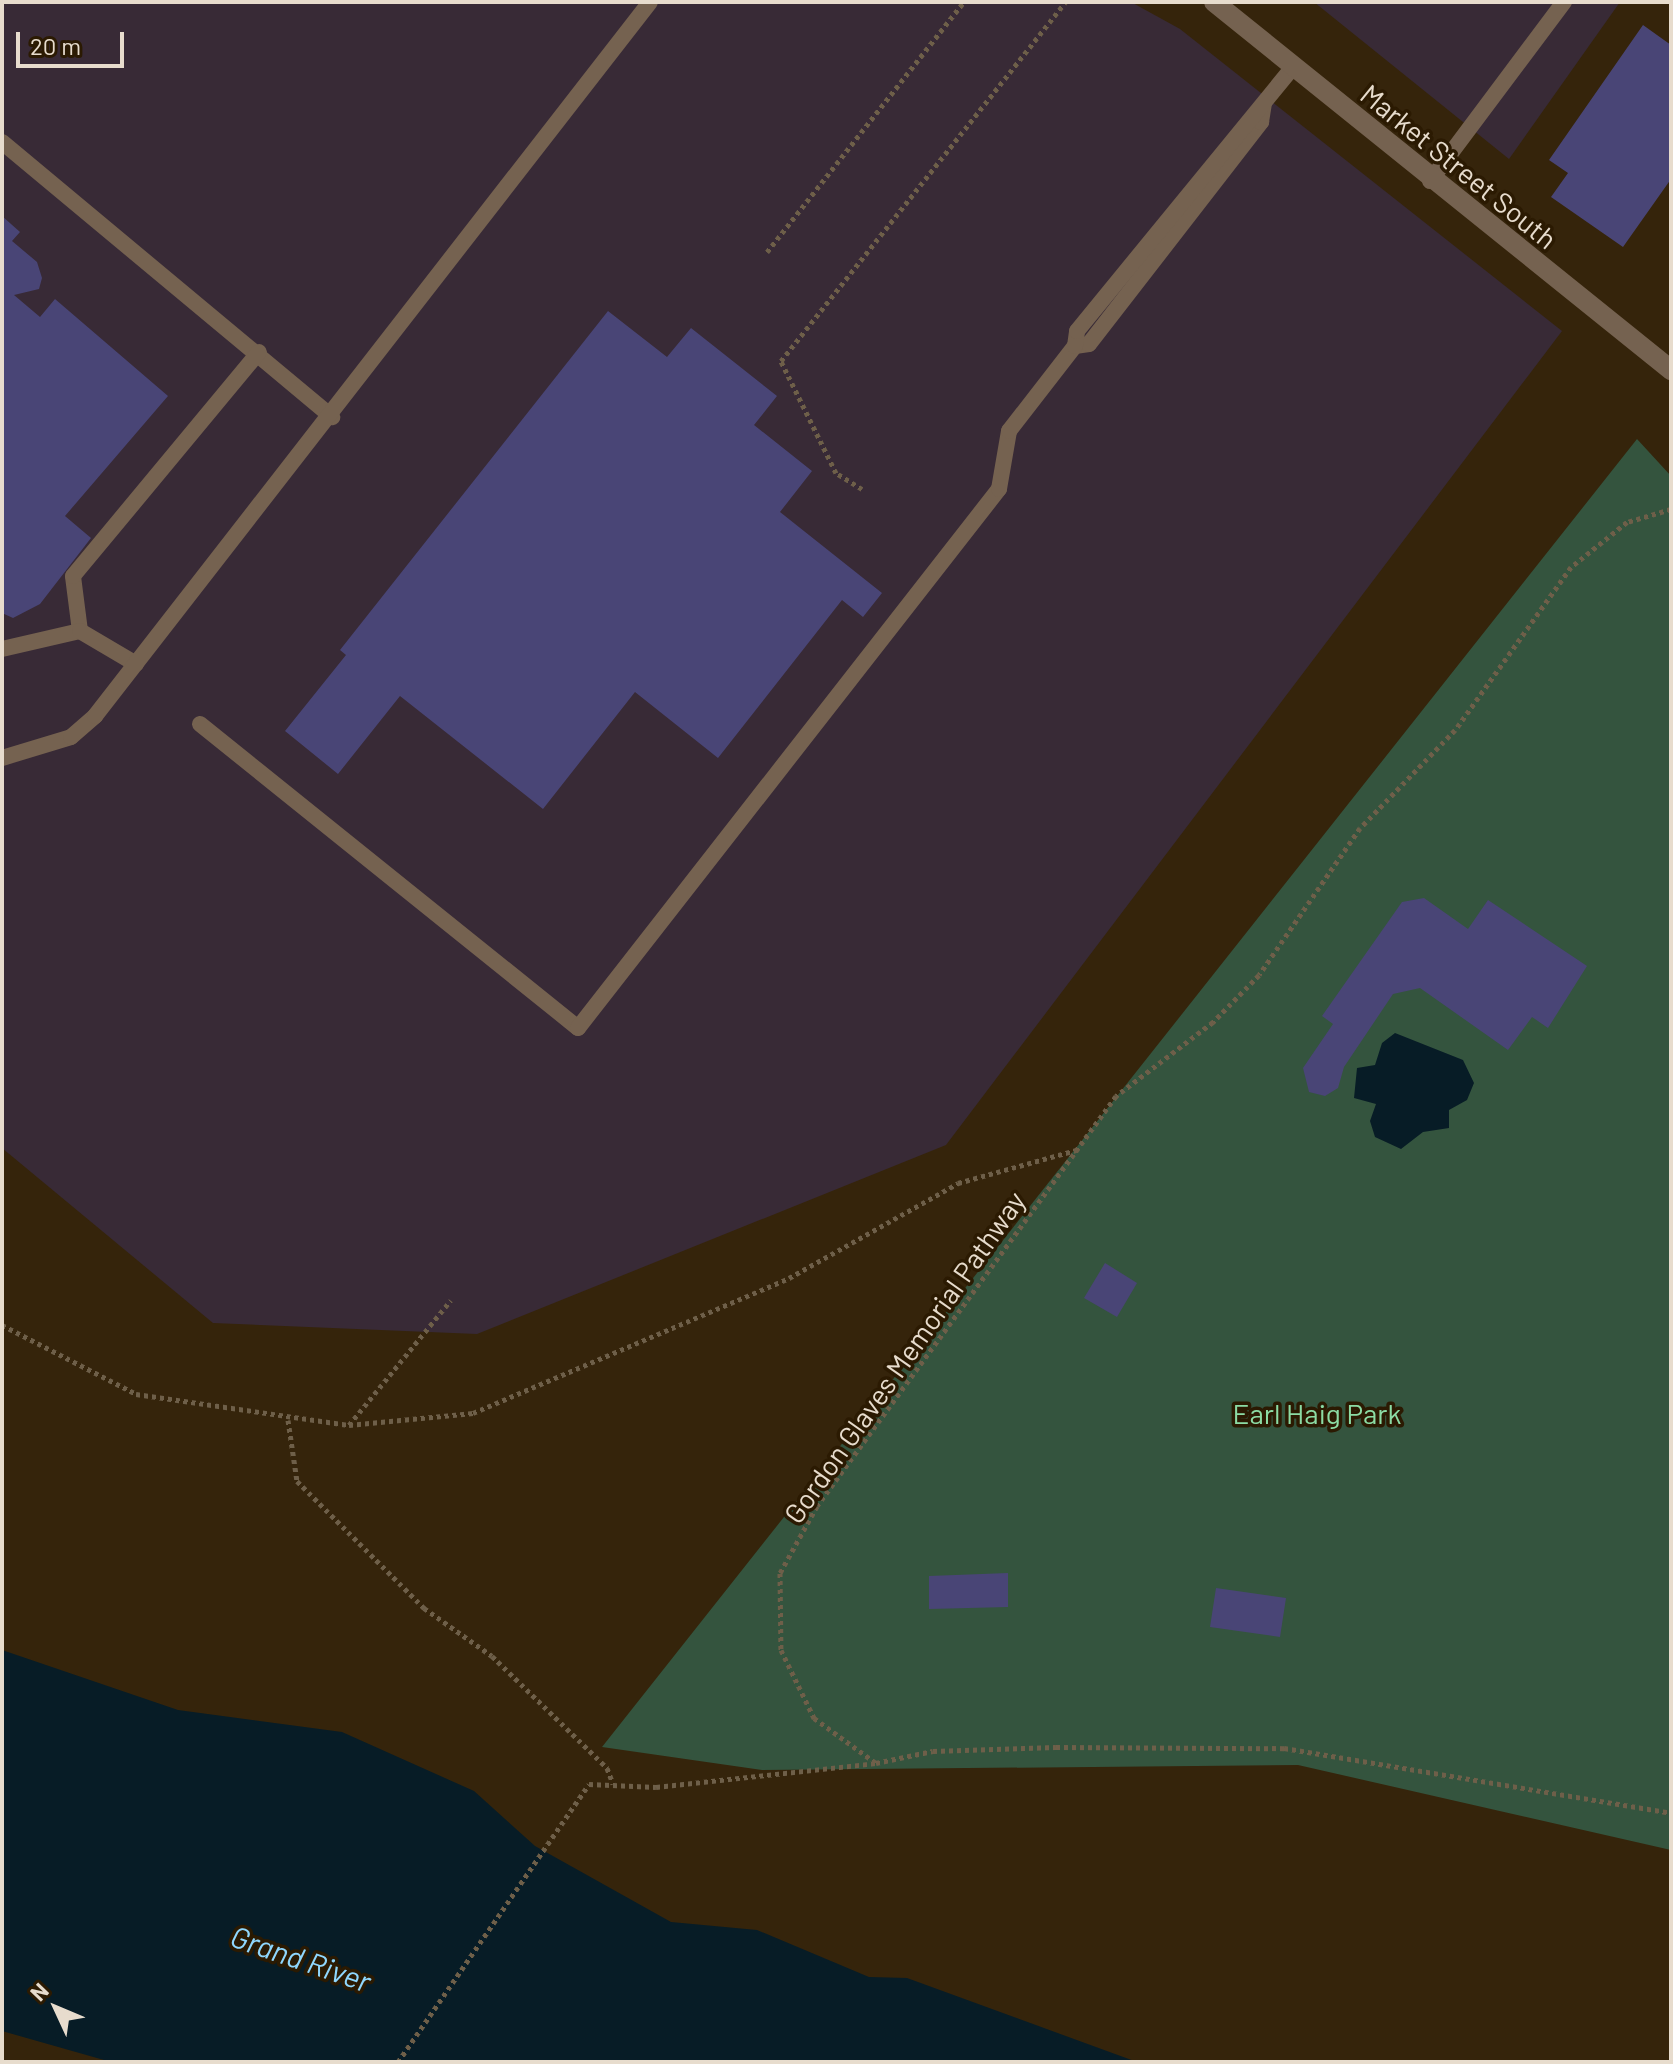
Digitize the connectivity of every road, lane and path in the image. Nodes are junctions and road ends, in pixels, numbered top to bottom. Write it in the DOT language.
graph roads {
  1 [pos="650,2"];
  2 [pos="964,2"];
  3 [pos="1066,2"];
  4 [pos="1214,2"];
  5 [pos="1564,2"];
  6 [pos="1293,67"];
  7 [pos="2,142"];
  8 [pos="1430,181"];
  9 [pos="767,252"];
  10 [pos="259,352"];
  11 [pos="1671,370"];
  12 [pos="332,417"];
  13 [pos="862,489"];
  14 [pos="1671,509"];
  15 [pos="80,631"];
  16 [pos="2,649"];
  17 [pos="136,664"];
  18 [pos="200,724"];
  19 [pos="2,758"];
  20 [pos="1080,1149"];
  21 [pos="451,1300"];
  22 [pos="2,1325"];
  23 [pos="288,1420"];
  24 [pos="349,1425"];
  25 [pos="876,1763"];
  26 [pos="613,1784"];
  27 [pos="1671,1813"];
  28 [pos="398,2062"];
  1 -- 12 [label="lane"];
  2 -- 9 [label="path"];
  3 -- 13 [label="path"];
  4 -- 6 [label="street, Market Street South"];
  5 -- 8 [label="lane"];
  6 -- 8 [label="street, Market Street South"];
  6 -- 18 [label="lane"];
  7 -- 10 [label="lane"];
  8 -- 11 [label="street, Market Street South"];
  10 -- 12 [label="lane"];
  10 -- 15 [label="lane"];
  12 -- 17 [label="lane"];
  14 -- 20 [label="path, Gordon Glaves Memorial Pathway"];
  15 -- 16 [label="lane"];
  15 -- 17 [label="lane"];
  17 -- 19 [label="lane"];
  20 -- 24 [label="path, Gordon Glaves Memorial Pathway"];
  20 -- 25 [label="path, Gordon Glaves Memorial Pathway"];
  21 -- 24 [label="path"];
  22 -- 23 [label="path, Gordon Glaves Memorial Pathway"];
  23 -- 24 [label="path, Gordon Glaves Memorial Pathway"];
  23 -- 26 [label="path"];
  25 -- 26 [label="path"];
  25 -- 27 [label="path"];
  26 -- 28 [label="path"];
}
